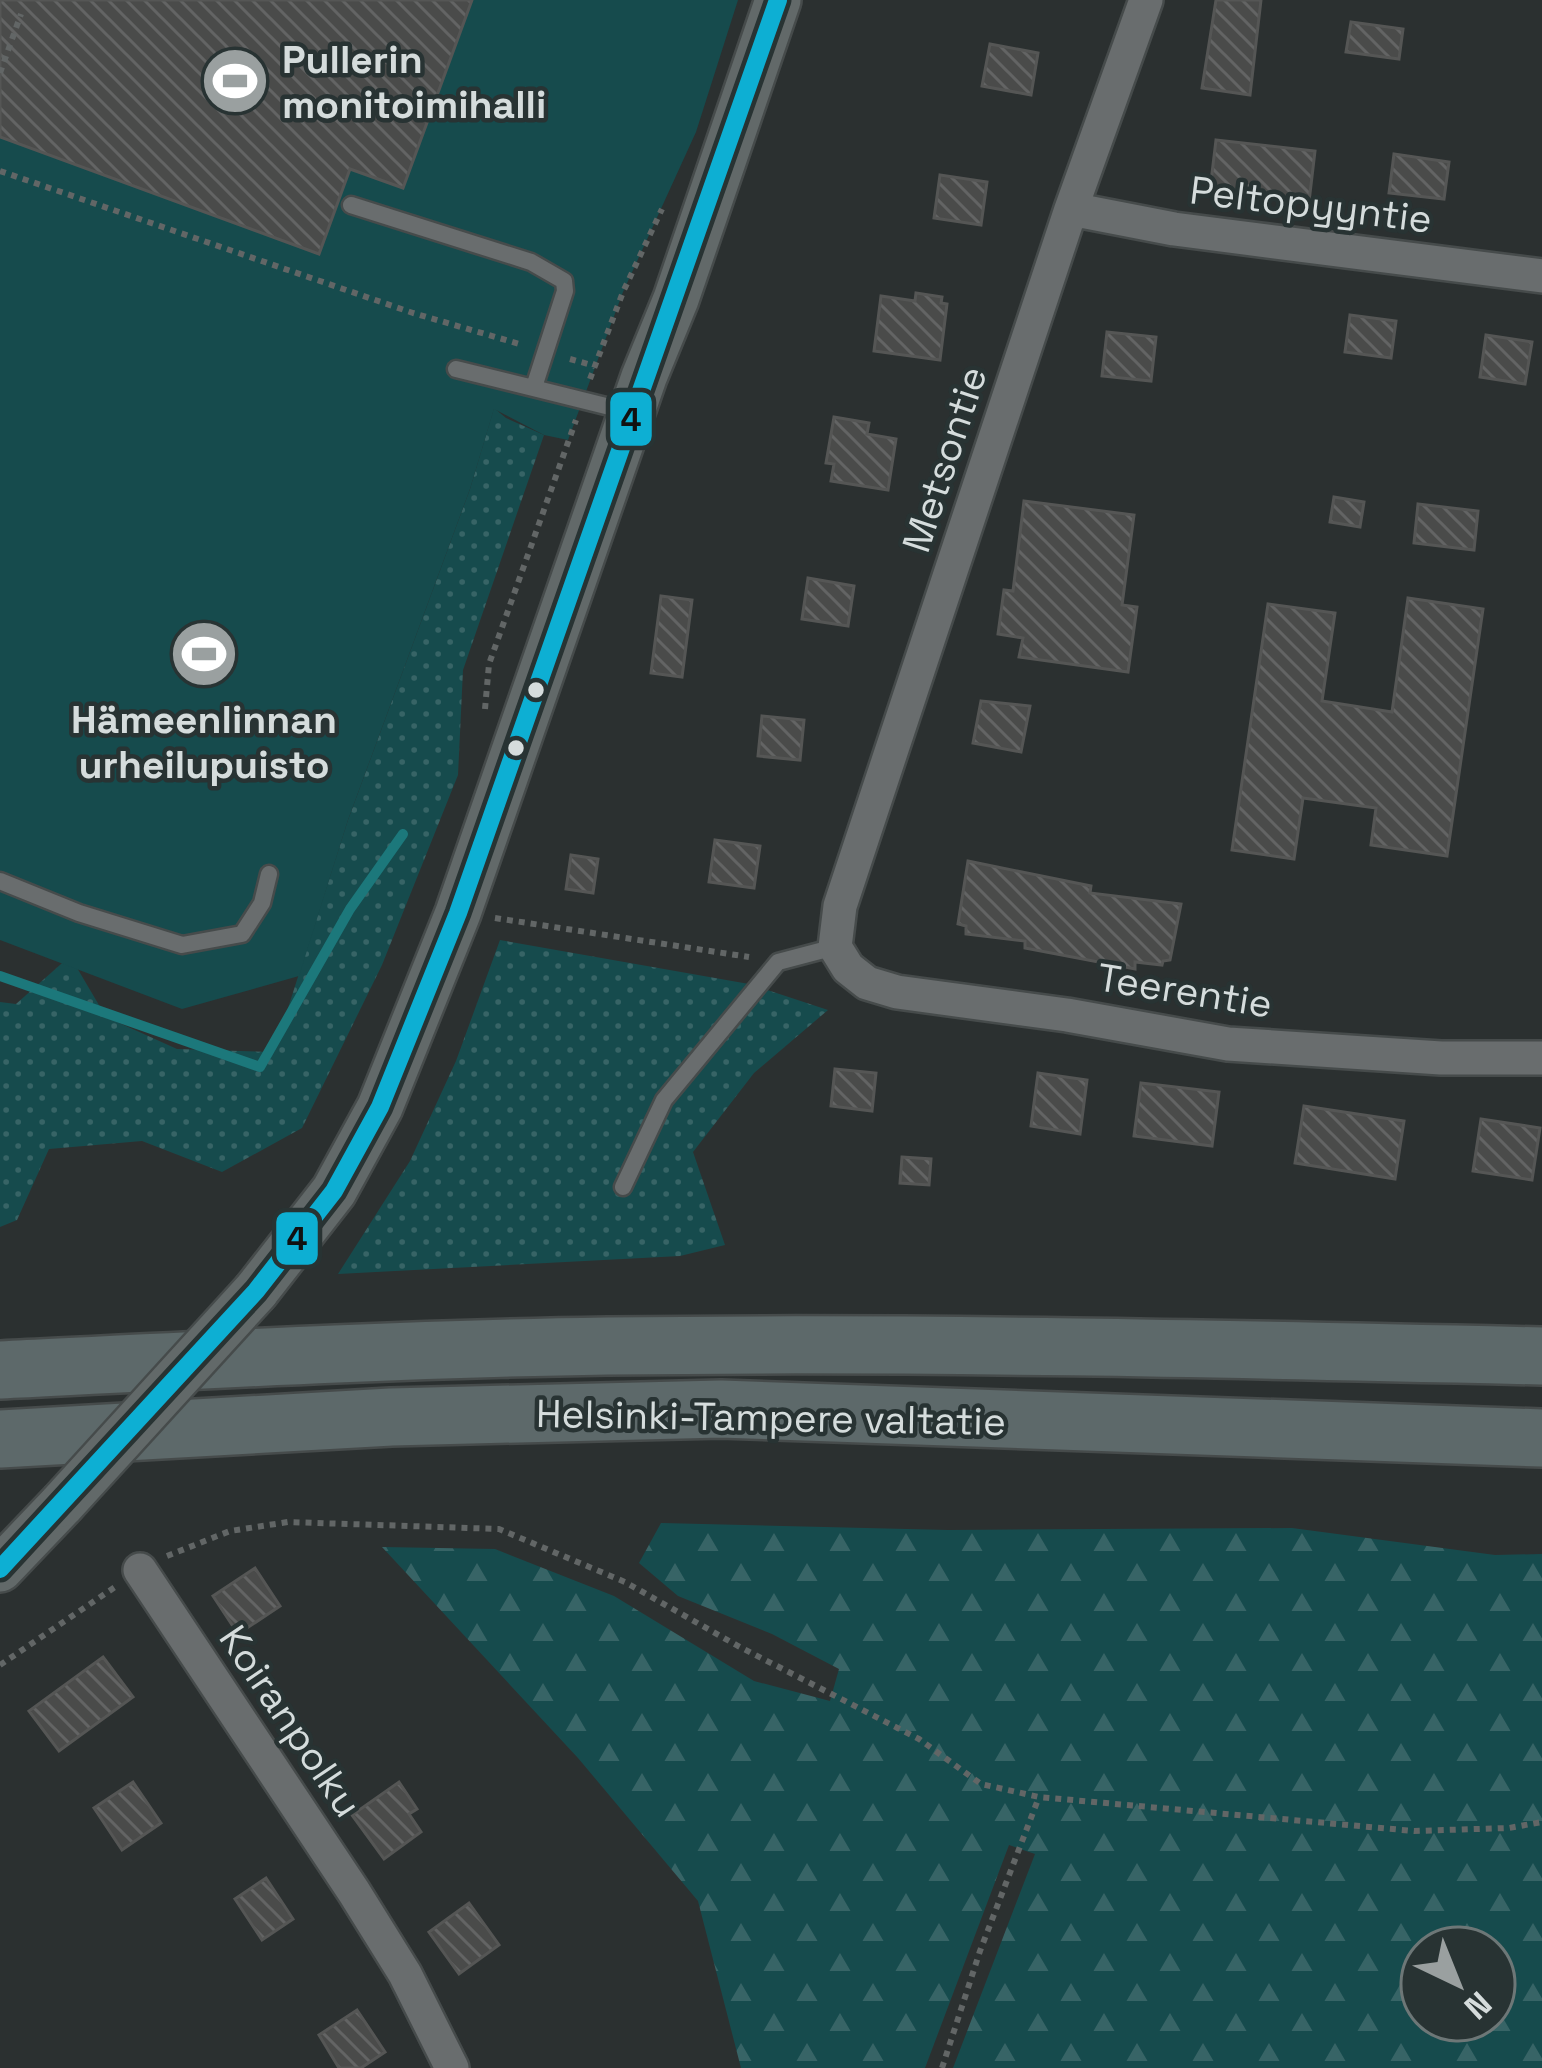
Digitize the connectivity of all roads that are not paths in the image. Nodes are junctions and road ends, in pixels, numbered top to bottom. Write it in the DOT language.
graph roads {
  1 [pos="778,0"];
  2 [pos="1146,0"];
  3 [pos="351,205"];
  4 [pos="1071,209"];
  5 [pos="1542,276"];
  6 [pos="456,369"];
  7 [pos="534,386"];
  8 [pos="632,413"];
  9 [pos="269,874"];
  10 [pos="0,881"];
  11 [pos="836,947"];
  12 [pos="1542,1058"];
  13 [pos="622,1187"];
  14 [pos="1542,1356"];
  15 [pos="0,1370"];
  16 [pos="1542,1438"];
  17 [pos="0,1439"];
  18 [pos="0,1569"];
  19 [pos="140,1570"];
  20 [pos="452,2068"];
  1 -- 8 [label="main road"];
  2 -- 4 [label="street, Metsontie"];
  3 -- 7 [label="lane"];
  4 -- 5 [label="street, Peltopyyntie"];
  4 -- 11 [label="street, Metsontie"];
  6 -- 7 [label="lane"];
  7 -- 8 [label="lane"];
  8 -- 18 [label="main road, bridge"];
  9 -- 10 [label="lane"];
  11 -- 12 [label="street, Teerentie"];
  11 -- 13 [label="lane"];
  14 -- 15 [label="highway, Helsinki-Tampere valtatie"];
  16 -- 17 [label="highway, Helsinki-Tampere valtatie"];
  19 -- 20 [label="street, Koiranpolku"];
}
